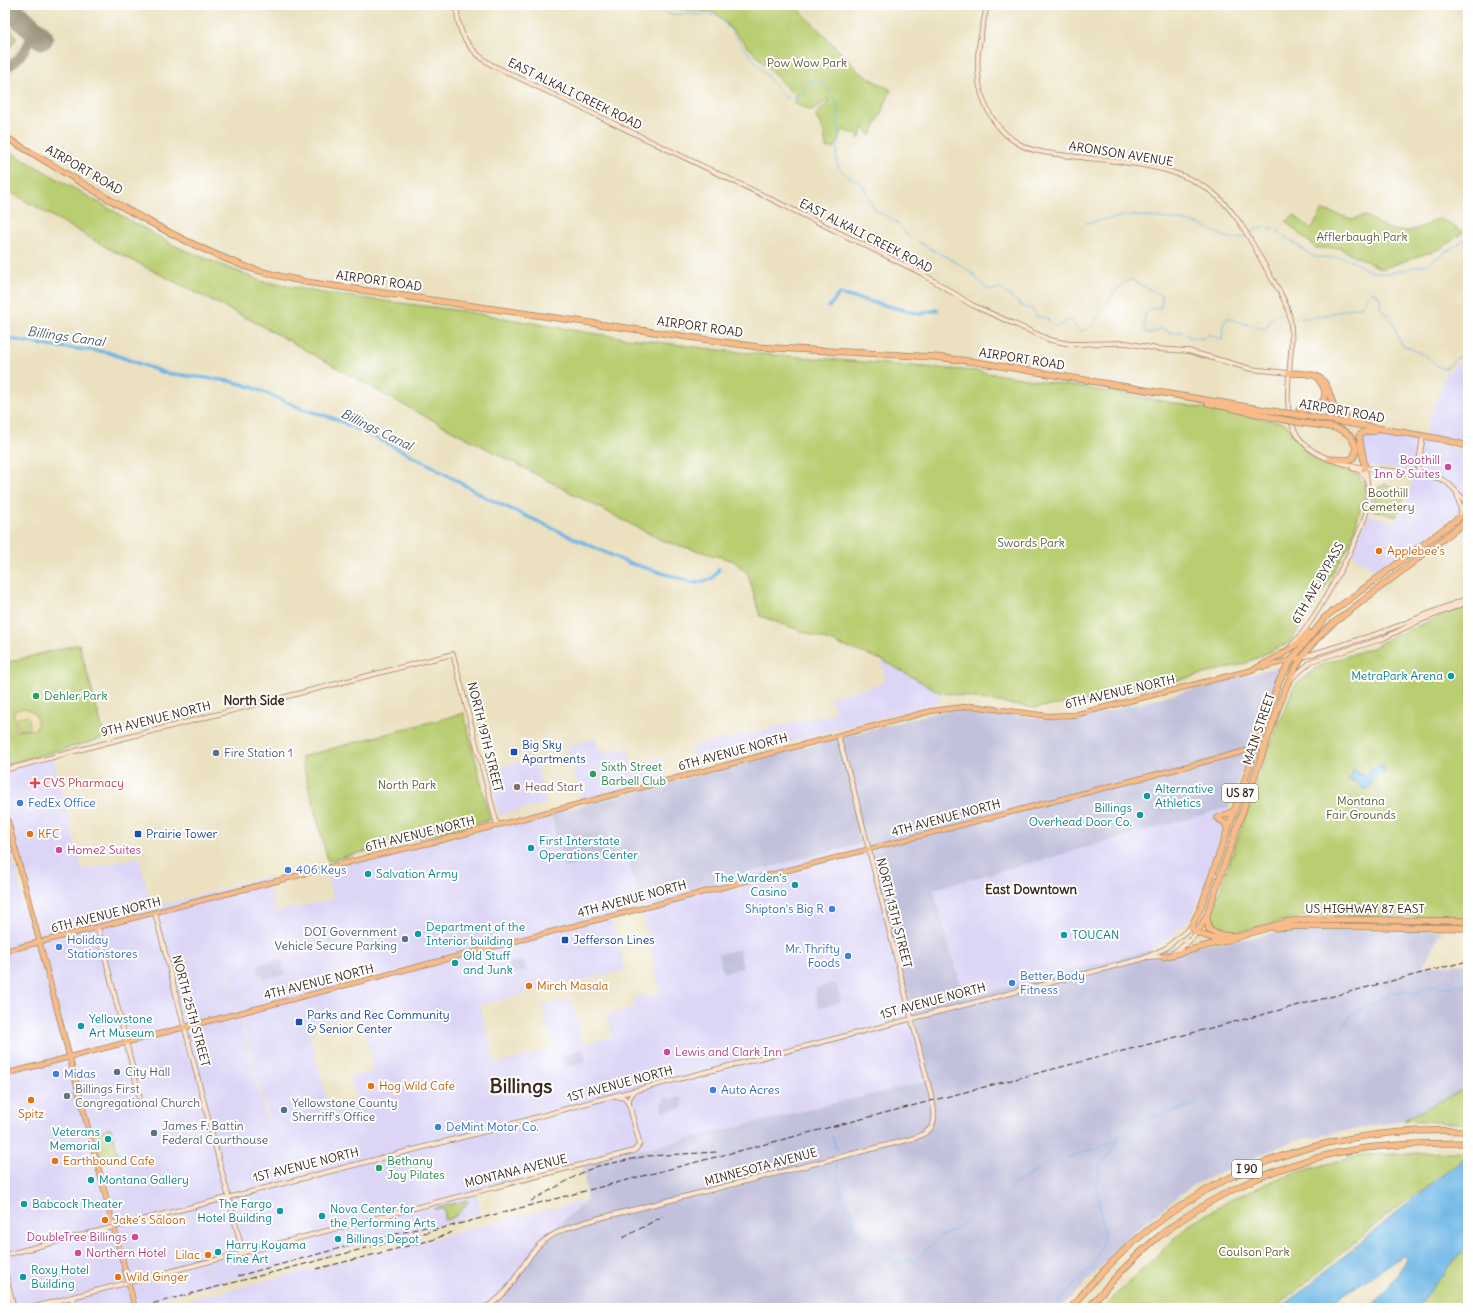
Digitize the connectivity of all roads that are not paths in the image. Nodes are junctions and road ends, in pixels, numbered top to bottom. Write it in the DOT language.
graph roads {
  1 [pos="457,5"];
  2 [pos="987,5"];
  3 [pos="5,137"];
  4 [pos="1289,373"];
  5 [pos="1312,375"];
  6 [pos="1188,397"];
  7 [pos="1300,413"];
  8 [pos="1374,428"];
  9 [pos="1388,430"];
  10 [pos="1424,436"];
  11 [pos="1468,446"];
  12 [pos="1329,459"];
  13 [pos="1365,468"];
  14 [pos="1417,474"];
  15 [pos="1366,477"];
  16 [pos="1457,493"];
  17 [pos="1468,503"];
  18 [pos="1468,511"];
  19 [pos="1458,518"];
  20 [pos="1468,520"];
  21 [pos="1468,598"];
  22 [pos="1468,602"];
  23 [pos="1326,617"];
  24 [pos="453,654"];
  25 [pos="1282,655"];
  26 [pos="1303,657"];
  27 [pos="1292,659"];
  28 [pos="1252,670"];
  29 [pos="1287,683"];
  30 [pos="838,736"];
  31 [pos="1265,746"];
  32 [pos="1255,748"];
  33 [pos="5,770"];
  34 [pos="5,810"];
  35 [pos="1234,811"];
  36 [pos="497,825"];
  37 [pos="1227,829"];
  38 [pos="868,849"];
  39 [pos="155,913"];
  40 [pos="1207,915"];
  41 [pos="1468,921"];
  42 [pos="1191,927"];
  43 [pos="98,928"];
  44 [pos="1468,928"];
  45 [pos="1263,929"];
  46 [pos="1197,933"];
  47 [pos="1237,936"];
  48 [pos="1228,940"];
  49 [pos="40,942"];
  50 [pos="5,951"];
  51 [pos="1147,957"];
  52 [pos="1163,957"];
  53 [pos="911,1019"];
  54 [pos="184,1027"];
  55 [pos="126,1042"];
  56 [pos="70,1057"];
  57 [pos="5,1074"];
  58 [pos="634,1091"];
  59 [pos="931,1095"];
  60 [pos="614,1096"];
  61 [pos="140,1098"];
  62 [pos="629,1104"];
  63 [pos="1468,1131"];
  64 [pos="1468,1143"];
  65 [pos="229,1197"];
  66 [pos="114,1226"];
  67 [pos="243,1253"];
  68 [pos="5,1255"];
  69 [pos="5,1272"];
  70 [pos="129,1284"];
  71 [pos="72,1298"];
  72 [pos="14,1308"];
  73 [pos="30,1308"];
  74 [pos="74,1308"];
  75 [pos="135,1308"];
  76 [pos="483,1308"];
  77 [pos="1071,1308"];
  78 [pos="1088,1308"];
  1 -- 4 [label="main road, EAST ALKALI CREEK ROAD"];
  2 -- 4 [label="main road, ARONSON AVENUE"];
  3 -- 6 [label="highway, AIRPORT ROAD"];
  4 -- 5 [label="highway"];
  4 -- 12 [label="main road, ARONSON AVENUE"];
  5 -- 7 [label="highway"];
  5 -- 8 [label="highway"];
  6 -- 7 [label="highway, AIRPORT ROAD, bridge"];
  6 -- 12 [label="highway, bridge"];
  7 -- 8 [label="highway, AIRPORT ROAD"];
  8 -- 9 [label="highway, AIRPORT ROAD"];
  9 -- 10 [label="highway, AIRPORT ROAD"];
  9 -- 13 [label="highway"];
  10 -- 11 [label="highway, AIRPORT ROAD"];
  10 -- 14 [label="main road"];
  12 -- 13 [label="main road, ARONSON AVENUE"];
  12 -- 15 [label="main road"];
  13 -- 14 [label="main road, ARONSON AVENUE"];
  13 -- 15 [label="main road, 6TH AVE BYPASS"];
  14 -- 16 [label="main road, ARONSON AVENUE"];
  15 -- 25 [label="main road, 6TH AVE BYPASS"];
  16 -- 17 [label="main road, ARONSON AVENUE"];
  16 -- 19 [label="main road"];
  18 -- 19 [label="highway, US 87"];
  19 -- 23 [label="highway, US 87"];
  20 -- 26 [label="highway, MAIN STREET / US 87"];
  21 -- 26 [label="main road"];
  22 -- 29 [label="main road"];
  23 -- 25 [label="highway"];
  23 -- 27 [label="highway, US 87"];
  24 -- 33 [label="main road, 9TH AVENUE NORTH"];
  24 -- 36 [label="main road, NORTH 19TH STREET"];
  25 -- 28 [label="main road, 6TH AVENUE NORTH"];
  26 -- 27 [label="main road"];
  26 -- 29 [label="highway, MAIN STREET / US 87"];
  27 -- 28 [label="main road"];
  27 -- 32 [label="highway, MAIN STREET / US 87"];
  28 -- 30 [label="main road, 6TH AVENUE NORTH"];
  29 -- 31 [label="highway, MAIN STREET / US 87"];
  30 -- 36 [label="main road, 6TH AVENUE NORTH"];
  30 -- 38 [label="main road, NORTH 13TH STREET"];
  31 -- 32 [label="main road, 4TH AVENUE NORTH"];
  31 -- 40 [label="highway, MAIN STREET / US 87"];
  32 -- 35 [label="highway, MAIN STREET / US 87"];
  32 -- 38 [label="main road, 4TH AVENUE NORTH"];
  34 -- 49 [label="main road"];
  35 -- 37 [label="highway, MAIN STREET / US 87"];
  35 -- 37 [label="highway"];
  36 -- 39 [label="main road, 6TH AVENUE NORTH"];
  37 -- 42 [label="highway, MAIN STREET / US 87"];
  38 -- 53 [label="main road, NORTH 13TH STREET"];
  38 -- 54 [label="main road, 4TH AVENUE NORTH"];
  39 -- 43 [label="main road, 6TH AVENUE NORTH"];
  39 -- 54 [label="main road, NORTH 25TH STREET"];
  40 -- 46 [label="highway, 1ST AVENUE NORTH"];
  40 -- 47 [label="highway"];
  41 -- 45 [label="highway, US HIGHWAY 87 EAST"];
  42 -- 46 [label="highway"];
  42 -- 51 [label="main road, 1ST AVENUE NORTH"];
  43 -- 49 [label="main road, 6TH AVENUE NORTH"];
  43 -- 55 [label="main road"];
  44 -- 45 [label="highway, US HIGHWAY 87 EAST"];
  45 -- 47 [label="highway, US HIGHWAY 87 EAST"];
  46 -- 48 [label="highway"];
  46 -- 52 [label="main road, 1ST AVENUE NORTH"];
  47 -- 48 [label="highway, US HIGHWAY 87 EAST"];
  48 -- 52 [label="highway, US HIGHWAY 87 EAST"];
  49 -- 50 [label="main road, 6TH AVENUE NORTH"];
  49 -- 56 [label="main road"];
  51 -- 52 [label="main road, 1ST AVENUE NORTH"];
  51 -- 53 [label="main road, 1ST AVENUE NORTH"];
  53 -- 58 [label="main road, 1ST AVENUE NORTH"];
  53 -- 59 [label="main road, NORTH 13TH STREET"];
  54 -- 55 [label="main road, 4TH AVENUE NORTH"];
  54 -- 65 [label="main road, NORTH 25TH STREET"];
  55 -- 56 [label="main road, 4TH AVENUE NORTH"];
  55 -- 61 [label="main road"];
  56 -- 57 [label="main road, 4TH AVENUE NORTH"];
  56 -- 66 [label="main road"];
  58 -- 60 [label="main road, 1ST AVENUE NORTH"];
  58 -- 62 [label="main road"];
  59 -- 76 [label="main road, MINNESOTA AVENUE"];
  60 -- 62 [label="main road"];
  60 -- 65 [label="main road, 1ST AVENUE NORTH"];
  62 -- 67 [label="main road, MONTANA AVENUE"];
  63 -- 77 [label="highway, I 90"];
  64 -- 78 [label="highway, I 90"];
  65 -- 66 [label="main road, 1ST AVENUE NORTH"];
  65 -- 67 [label="main road, NORTH 25TH STREET"];
  66 -- 68 [label="main road, 1ST AVENUE NORTH"];
  66 -- 70 [label="main road"];
  67 -- 70 [label="main road, MONTANA AVENUE"];
  69 -- 72 [label="main road"];
  70 -- 71 [label="main road, MONTANA AVENUE"];
  70 -- 75 [label="main road"];
  71 -- 73 [label="main road, MONTANA AVENUE"];
  71 -- 74 [label="main road"];
}
